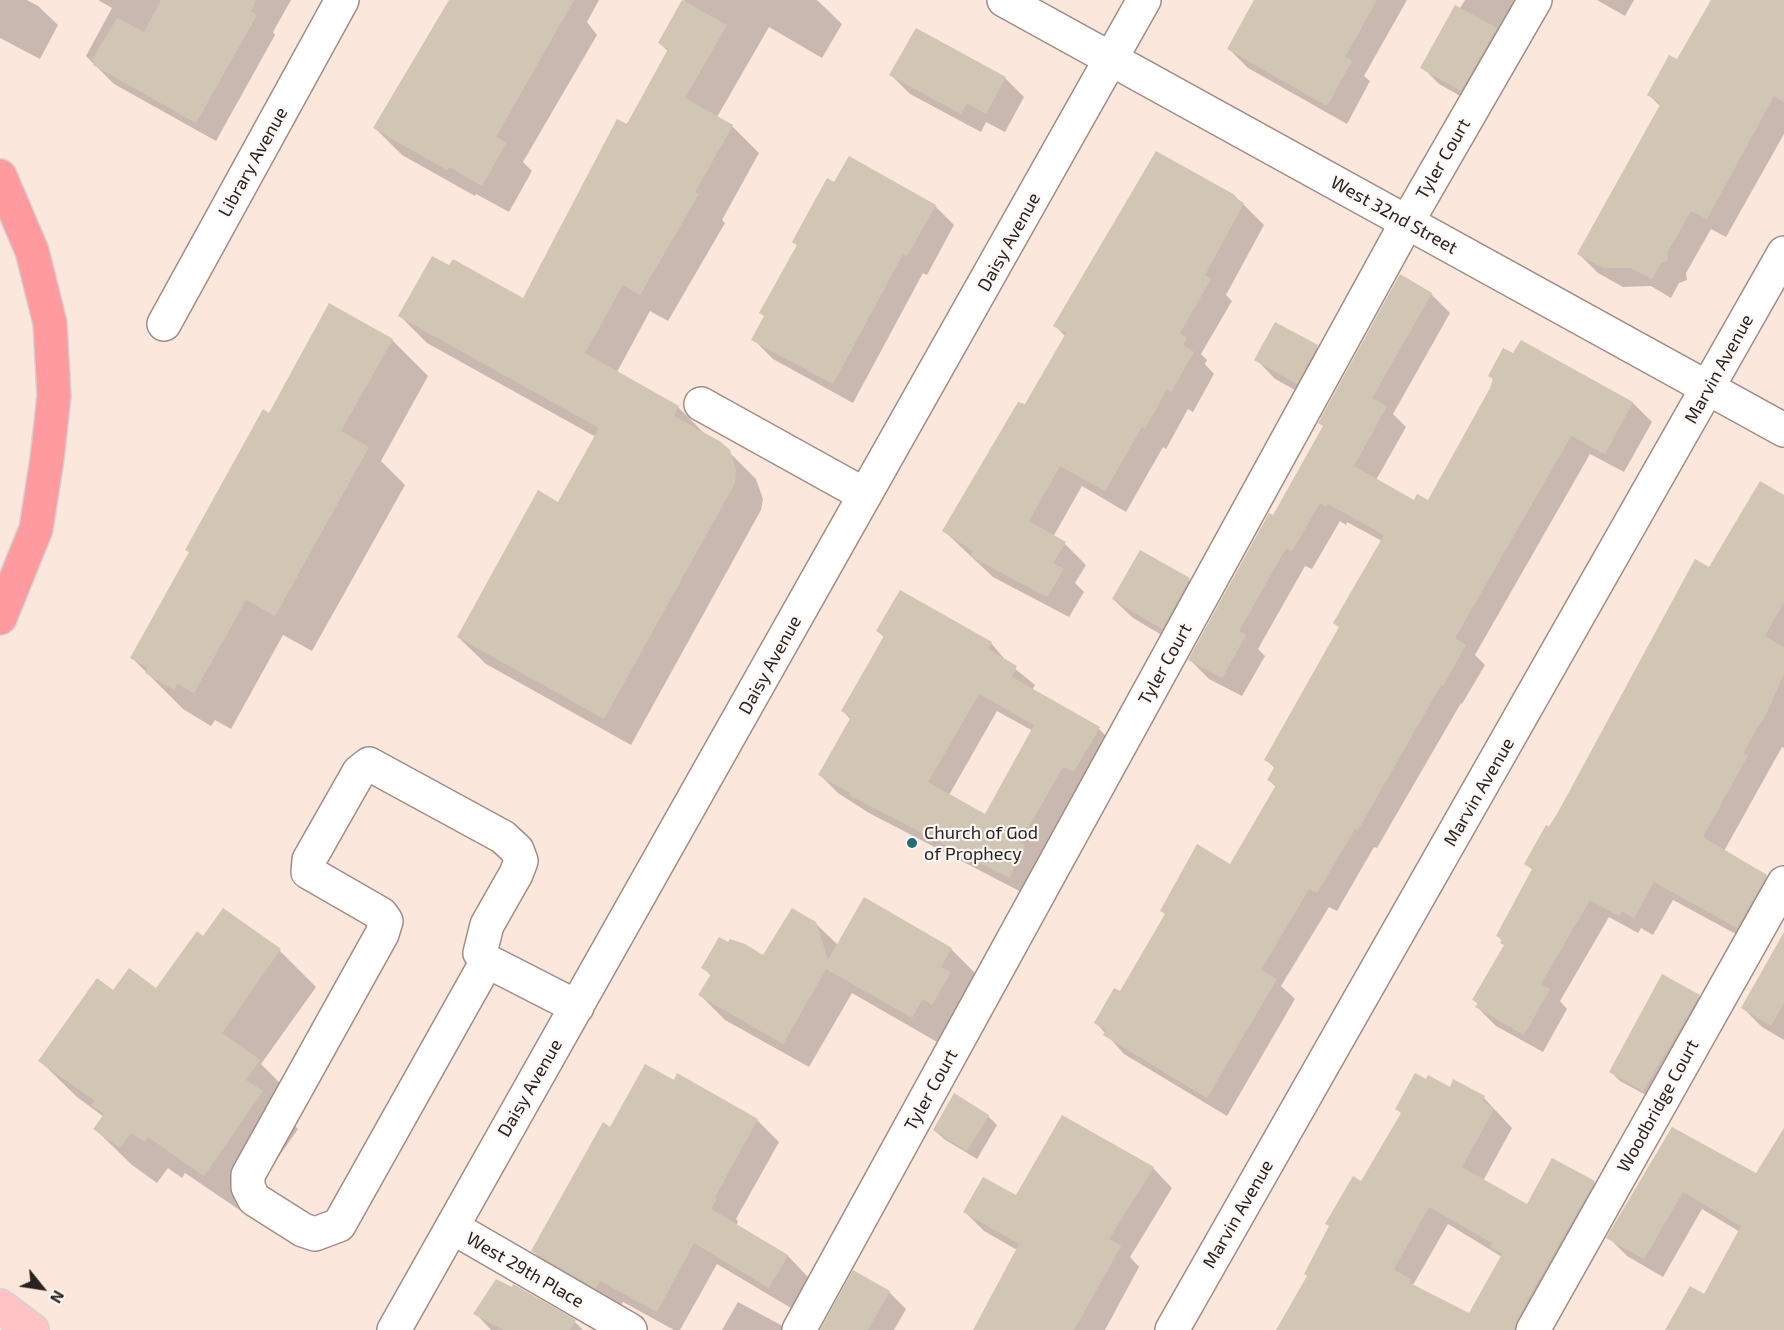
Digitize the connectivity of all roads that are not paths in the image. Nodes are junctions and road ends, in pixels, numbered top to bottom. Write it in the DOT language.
graph roads {
  1 [pos="342,0"];
  2 [pos="1005,0"];
  3 [pos="1144,0"];
  4 [pos="1535,0"];
  5 [pos="1112,59"];
  6 [pos="0,176"];
  7 [pos="1407,222"];
  8 [pos="1784,253"];
  9 [pos="164,324"];
  10 [pos="1709,388"];
  11 [pos="701,404"];
  12 [pos="1784,430"];
  13 [pos="866,495"];
  14 [pos="0,618"];
  15 [pos="1784,883"];
  16 [pos="483,957"];
  17 [pos="577,1007"];
  18 [pos="452,1227"];
  19 [pos="0,1306"];
  20 [pos="32,1330"];
  21 [pos="394,1330"];
  22 [pos="630,1330"];
  23 [pos="799,1330"];
  24 [pos="1172,1330"];
  25 [pos="1533,1330"];
  1 -- 9 [label="street, Library Avenue"];
  2 -- 5 [label="street, West 32nd Street"];
  3 -- 5 [label="street, Daisy Avenue"];
  4 -- 7 [label="street, Tyler Court"];
  5 -- 7 [label="street, West 32nd Street"];
  5 -- 13 [label="street, Daisy Avenue"];
  6 -- 14 [label="highway"];
  7 -- 10 [label="street, West 32nd Street"];
  7 -- 23 [label="street, Tyler Court"];
  8 -- 10 [label="street, Marvin Avenue"];
  10 -- 12 [label="street, West 32nd Street"];
  10 -- 24 [label="street, Marvin Avenue"];
  11 -- 13 [label="street"];
  13 -- 17 [label="street, Daisy Avenue"];
  15 -- 25 [label="street, Woodbridge Court"];
  16 -- 16 [label="street"];
  16 -- 17 [label="street"];
  17 -- 18 [label="street, Daisy Avenue"];
  18 -- 21 [label="street, Daisy Avenue"];
  18 -- 22 [label="street, West 29th Place"];
  19 -- 20 [label="main road"];
}
